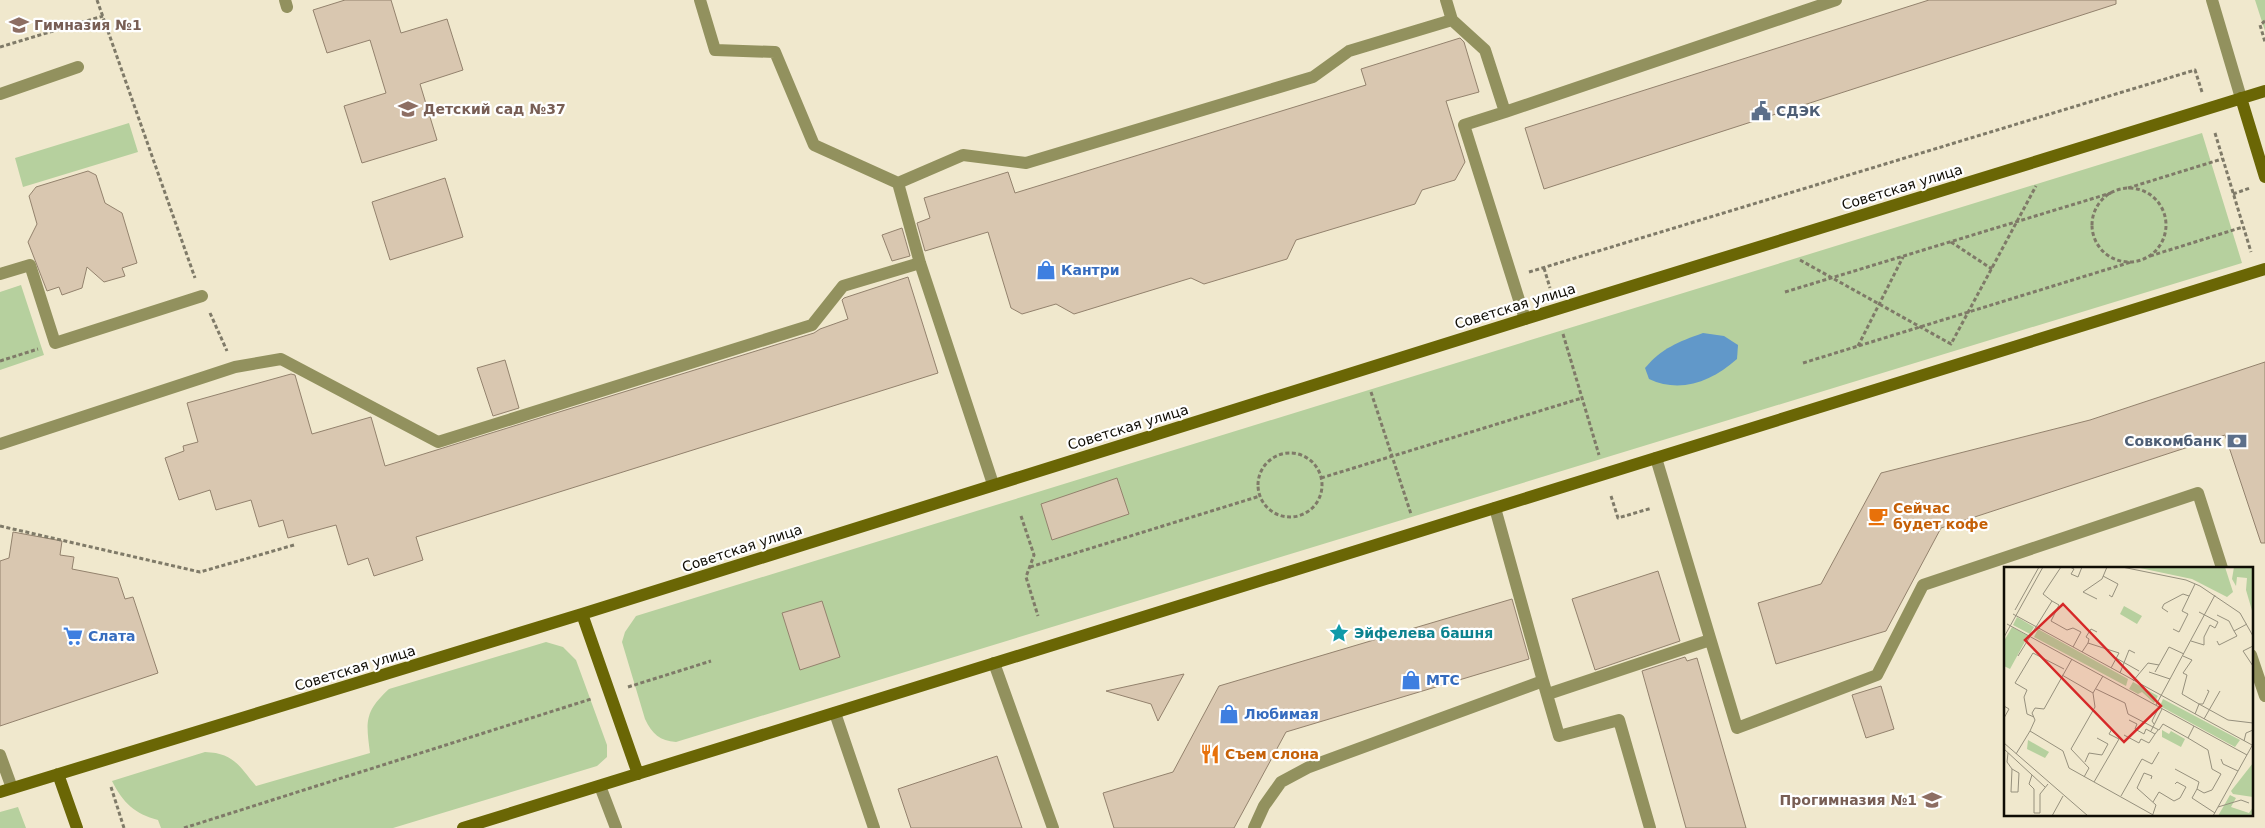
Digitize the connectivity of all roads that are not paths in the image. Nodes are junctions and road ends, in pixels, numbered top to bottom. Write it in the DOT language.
graph roads {
  1 [pos="700,0"];
  2 [pos="1446,0"];
  3 [pos="1836,0"];
  4 [pos="2212,0"];
  5 [pos="1452,20"];
  6 [pos="78,67"];
  7 [pos="2265,90"];
  8 [pos="0,94"];
  9 [pos="2241,98"];
  10 [pos="1505,112"];
  11 [pos="2265,176"];
  12 [pos="898,183"];
  13 [pos="920,263"];
  14 [pos="2265,269"];
  15 [pos="0,274"];
  16 [pos="202,296"];
  17 [pos="1524,319"];
  18 [pos="0,444"];
  19 [pos="1656,458"];
  20 [pos="993,484"];
  21 [pos="1495,508"];
  22 [pos="2222,567"];
  23 [pos="582,614"];
  24 [pos="1710,640"];
  25 [pos="2252,658"];
  26 [pos="994,663"];
  27 [pos="1543,681"];
  28 [pos="1548,694"];
  29 [pos="2265,696"];
  30 [pos="835,713"];
  31 [pos="0,755"];
  32 [pos="58,774"];
  33 [pos="638,774"];
  34 [pos="600,786"];
  35 [pos="6,790"];
  36 [pos="77,828"];
  37 [pos="463,828"];
  38 [pos="616,828"];
  39 [pos="874,828"];
  40 [pos="1053,828"];
  41 [pos="1254,828"];
  42 [pos="1650,828"];
  1 -- 12 [label="lane"];
  2 -- 5 [label="lane"];
  3 -- 10 [label="lane"];
  4 -- 9 [label="lane"];
  5 -- 10 [label="lane"];
  5 -- 12 [label="lane"];
  6 -- 8 [label="lane"];
  7 -- 9 [label="street, Советская улица"];
  9 -- 11 [label="street"];
  9 -- 17 [label="street, Советская улица"];
  10 -- 17 [label="lane"];
  12 -- 13 [label="lane"];
  13 -- 18 [label="lane"];
  13 -- 20 [label="lane"];
  14 -- 19 [label="street"];
  15 -- 16 [label="lane"];
  17 -- 20 [label="street, Советская улица"];
  19 -- 21 [label="street"];
  19 -- 24 [label="lane"];
  20 -- 23 [label="street, Советская улица"];
  21 -- 26 [label="street"];
  21 -- 27 [label="lane"];
  22 -- 24 [label="lane"];
  23 -- 32 [label="street, Советская улица"];
  23 -- 33 [label="street"];
  24 -- 28 [label="lane"];
  25 -- 29 [label="lane"];
  26 -- 30 [label="street"];
  26 -- 40 [label="lane"];
  27 -- 28 [label="lane"];
  27 -- 41 [label="lane"];
  28 -- 42 [label="lane"];
  30 -- 33 [label="street"];
  30 -- 39 [label="lane"];
  31 -- 35 [label="lane"];
  32 -- 35 [label="street, Советская улица"];
  32 -- 36 [label="street"];
  33 -- 34 [label="street"];
  34 -- 37 [label="street"];
  34 -- 38 [label="lane"];
}
